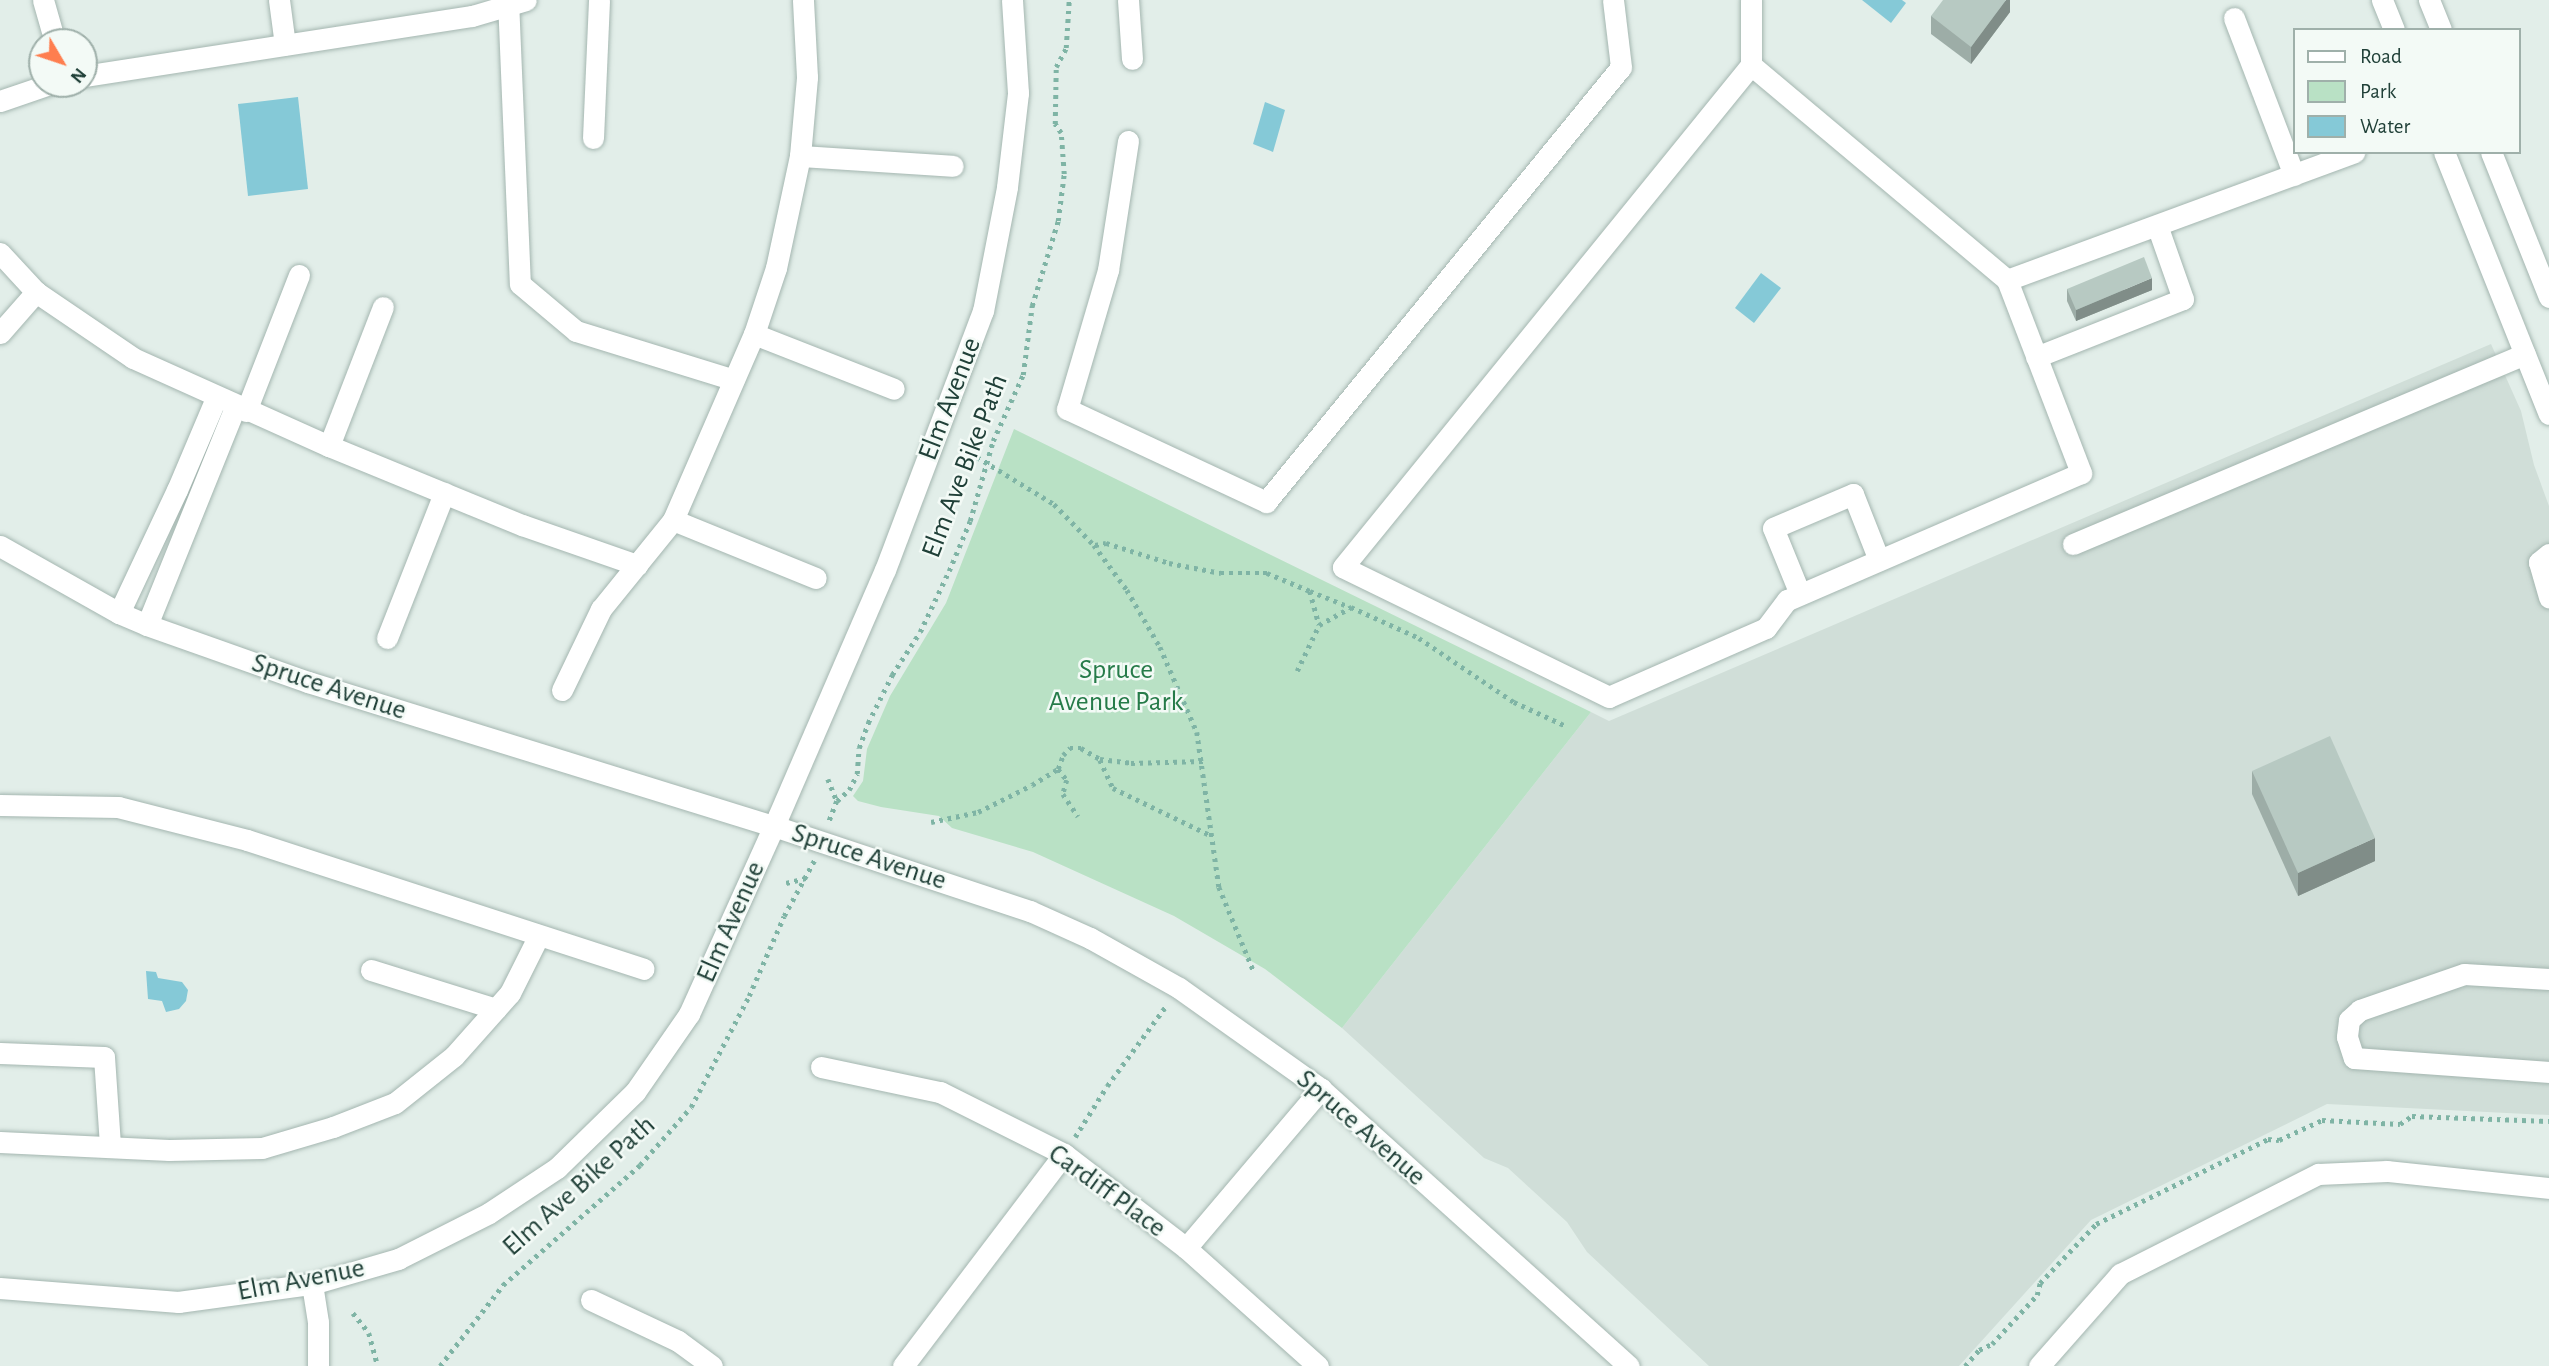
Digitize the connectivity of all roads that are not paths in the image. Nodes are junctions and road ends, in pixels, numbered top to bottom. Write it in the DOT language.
graph roads {
  1 [pos="43,0"];
  2 [pos="279,0"];
  3 [pos="599,0"];
  4 [pos="803,0"];
  5 [pos="1012,0"];
  6 [pos="1128,0"];
  7 [pos="1613,0"];
  8 [pos="1751,0"];
  9 [pos="2382,0"];
  10 [pos="2429,0"];
  11 [pos="514,2"];
  12 [pos="2234,18"];
  13 [pos="51,28"];
  14 [pos="2393,28"];
  15 [pos="2440,28"];
  16 [pos="285,45"];
  17 [pos="1132,59"];
  18 [pos="1751,65"];
  19 [pos="98,74"];
  20 [pos="28,91"];
  21 [pos="0,101"];
  22 [pos="593,138"];
  23 [pos="1128,141"];
  24 [pos="2349,154"];
  25 [pos="2445,154"];
  26 [pos="2492,154"];
  27 [pos="800,156"];
  28 [pos="953,166"];
  29 [pos="2294,175"];
  30 [pos="2157,225"];
  31 [pos="0,253"];
  32 [pos="299,275"];
  33 [pos="2007,280"];
  34 [pos="36,292"];
  35 [pos="2549,298"];
  36 [pos="383,307"];
  37 [pos="0,333"];
  38 [pos="754,334"];
  39 [pos="2525,354"];
  40 [pos="2036,357"];
  41 [pos="734,380"];
  42 [pos="894,389"];
  43 [pos="233,405"];
  44 [pos="2549,414"];
  45 [pos="329,446"];
  46 [pos="444,493"];
  47 [pos="673,520"];
  48 [pos="2073,544"];
  49 [pos="0,546"];
  50 [pos="2549,554"];
  51 [pos="1879,560"];
  52 [pos="637,565"];
  53 [pos="816,578"];
  54 [pos="1800,594"];
  55 [pos="2549,598"];
  56 [pos="119,613"];
  57 [pos="147,625"];
  58 [pos="387,638"];
  59 [pos="562,690"];
  60 [pos="0,805"];
  61 [pos="774,826"];
  62 [pos="538,937"];
  63 [pos="371,970"];
  64 [pos="644,970"];
  65 [pos="2549,979"];
  66 [pos="496,1009"];
  67 [pos="0,1052"];
  68 [pos="821,1067"];
  69 [pos="2549,1072"];
  70 [pos="1321,1089"];
  71 [pos="0,1142"];
  72 [pos="110,1146"];
  73 [pos="1068,1148"];
  74 [pos="2549,1188"];
  75 [pos="1186,1248"];
  76 [pos="312,1284"];
  77 [pos="0,1288"];
  78 [pos="591,1300"];
  79 [pos="1296,1359"];
  80 [pos="318,1366"];
  81 [pos="712,1366"];
  82 [pos="903,1366"];
  83 [pos="1318,1366"];
  84 [pos="1629,1366"];
  85 [pos="2039,1366"];
  1 -- 13 [label="street"];
  2 -- 16 [label="street"];
  3 -- 22 [label="street"];
  4 -- 27 [label="street"];
  5 -- 61 [label="street, Elm Avenue"];
  6 -- 17 [label="street"];
  7 -- 23 [label="street"];
  8 -- 18 [label="street"];
  9 -- 14 [label="street"];
  10 -- 15 [label="street"];
  11 -- 16 [label="street"];
  11 -- 41 [label="street"];
  12 -- 29 [label="street"];
  16 -- 19 [label="street"];
  18 -- 33 [label="street"];
  18 -- 54 [label="street"];
  20 -- 21 [label="street"];
  24 -- 29 [label="street"];
  25 -- 39 [label="street"];
  26 -- 35 [label="street"];
  27 -- 28 [label="street"];
  27 -- 38 [label="street"];
  29 -- 30 [label="street"];
  30 -- 33 [label="street"];
  30 -- 40 [label="street"];
  31 -- 34 [label="street"];
  32 -- 43 [label="street"];
  33 -- 40 [label="street"];
  34 -- 37 [label="street"];
  34 -- 43 [label="street"];
  36 -- 45 [label="street"];
  38 -- 41 [label="street"];
  38 -- 42 [label="street"];
  39 -- 44 [label="street"];
  39 -- 48 [label="street"];
  40 -- 51 [label="street"];
  41 -- 47 [label="street"];
  43 -- 45 [label="street"];
  43 -- 56 [label="street"];
  43 -- 57 [label="street"];
  45 -- 46 [label="street"];
  46 -- 52 [label="street"];
  46 -- 58 [label="street"];
  47 -- 52 [label="street"];
  47 -- 53 [label="street"];
  49 -- 56 [label="street, Spruce Avenue"];
  50 -- 55 [label="street"];
  51 -- 54 [label="street"];
  51 -- 54 [label="street"];
  52 -- 59 [label="street"];
  56 -- 57 [label="street, Spruce Avenue"];
  57 -- 61 [label="street, Spruce Avenue"];
  60 -- 62 [label="street"];
  61 -- 70 [label="street, Spruce Avenue"];
  61 -- 76 [label="street, Elm Avenue"];
  62 -- 64 [label="street"];
  62 -- 66 [label="street"];
  63 -- 66 [label="street"];
  65 -- 69 [label="street"];
  66 -- 72 [label="street"];
  67 -- 72 [label="street"];
  68 -- 73 [label="street, Cardiff Place"];
  70 -- 75 [label="street"];
  70 -- 84 [label="street, Spruce Avenue"];
  71 -- 72 [label="street"];
  73 -- 75 [label="street, Cardiff Place"];
  73 -- 82 [label="street"];
  74 -- 85 [label="street"];
  75 -- 79 [label="street, Cardiff Place"];
  76 -- 77 [label="street, Elm Avenue"];
  76 -- 80 [label="street"];
  78 -- 81 [label="street"];
  79 -- 83 [label="street, Cardiff Place"];
}
